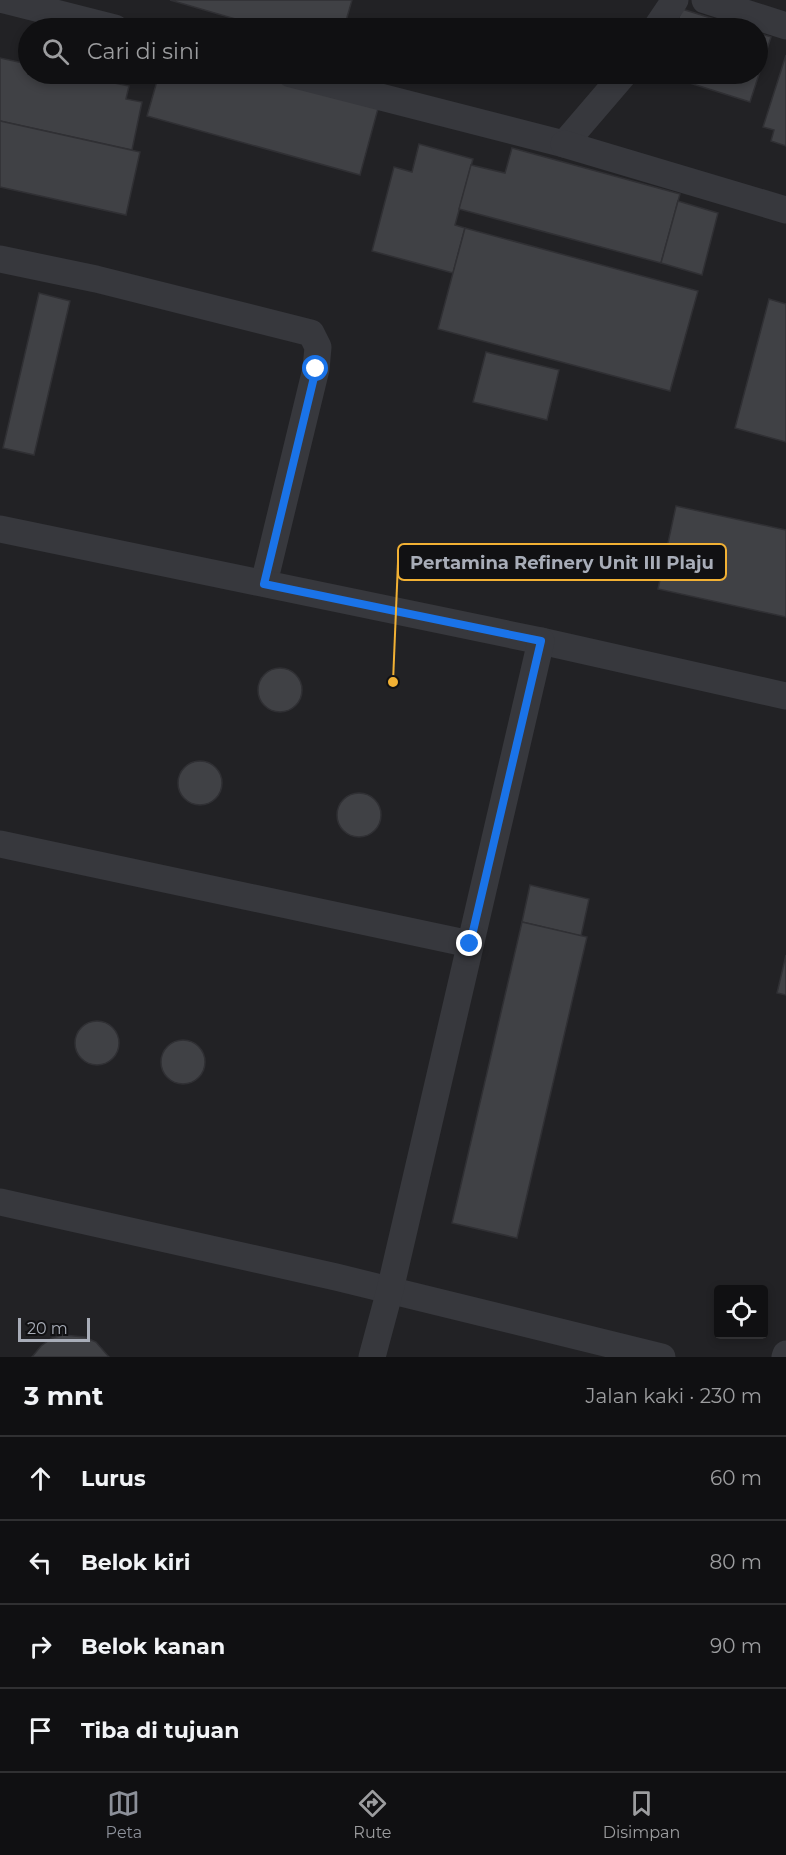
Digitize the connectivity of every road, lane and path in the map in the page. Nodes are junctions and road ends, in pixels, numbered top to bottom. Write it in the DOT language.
graph roads {
  1 [pos="4,0"];
  2 [pos="675,0"];
  3 [pos="705,0"];
  4 [pos="75,18"];
  5 [pos="663,18"];
  6 [pos="761,18"];
  7 [pos="768,20"];
  8 [pos="786,26"];
  9 [pos="330,84"];
  10 [pos="615,84"];
  11 [pos="564,144"];
  12 [pos="786,210"];
  13 [pos="0,259"];
  14 [pos="0,529"];
  15 [pos="264,584"];
  16 [pos="541,641"];
  17 [pos="786,696"];
  18 [pos="0,844"];
  19 [pos="470,944"];
  20 [pos="0,1202"];
  21 [pos="390,1290"];
  22 [pos="372,1357"];
  23 [pos="662,1357"];
  1 -- 4 [label="lane"];
  2 -- 5 [label="lane"];
  3 -- 6 [label="lane"];
  7 -- 8 [label="lane"];
  9 -- 11 [label="lane"];
  10 -- 11 [label="lane"];
  11 -- 12 [label="lane"];
  13 -- 15 [label="lane"];
  14 -- 15 [label="lane"];
  15 -- 16 [label="lane"];
  16 -- 17 [label="lane"];
  16 -- 19 [label="lane"];
  18 -- 19 [label="lane"];
  19 -- 21 [label="lane"];
  20 -- 21 [label="lane"];
  21 -- 22 [label="lane"];
  21 -- 23 [label="lane"];
}
